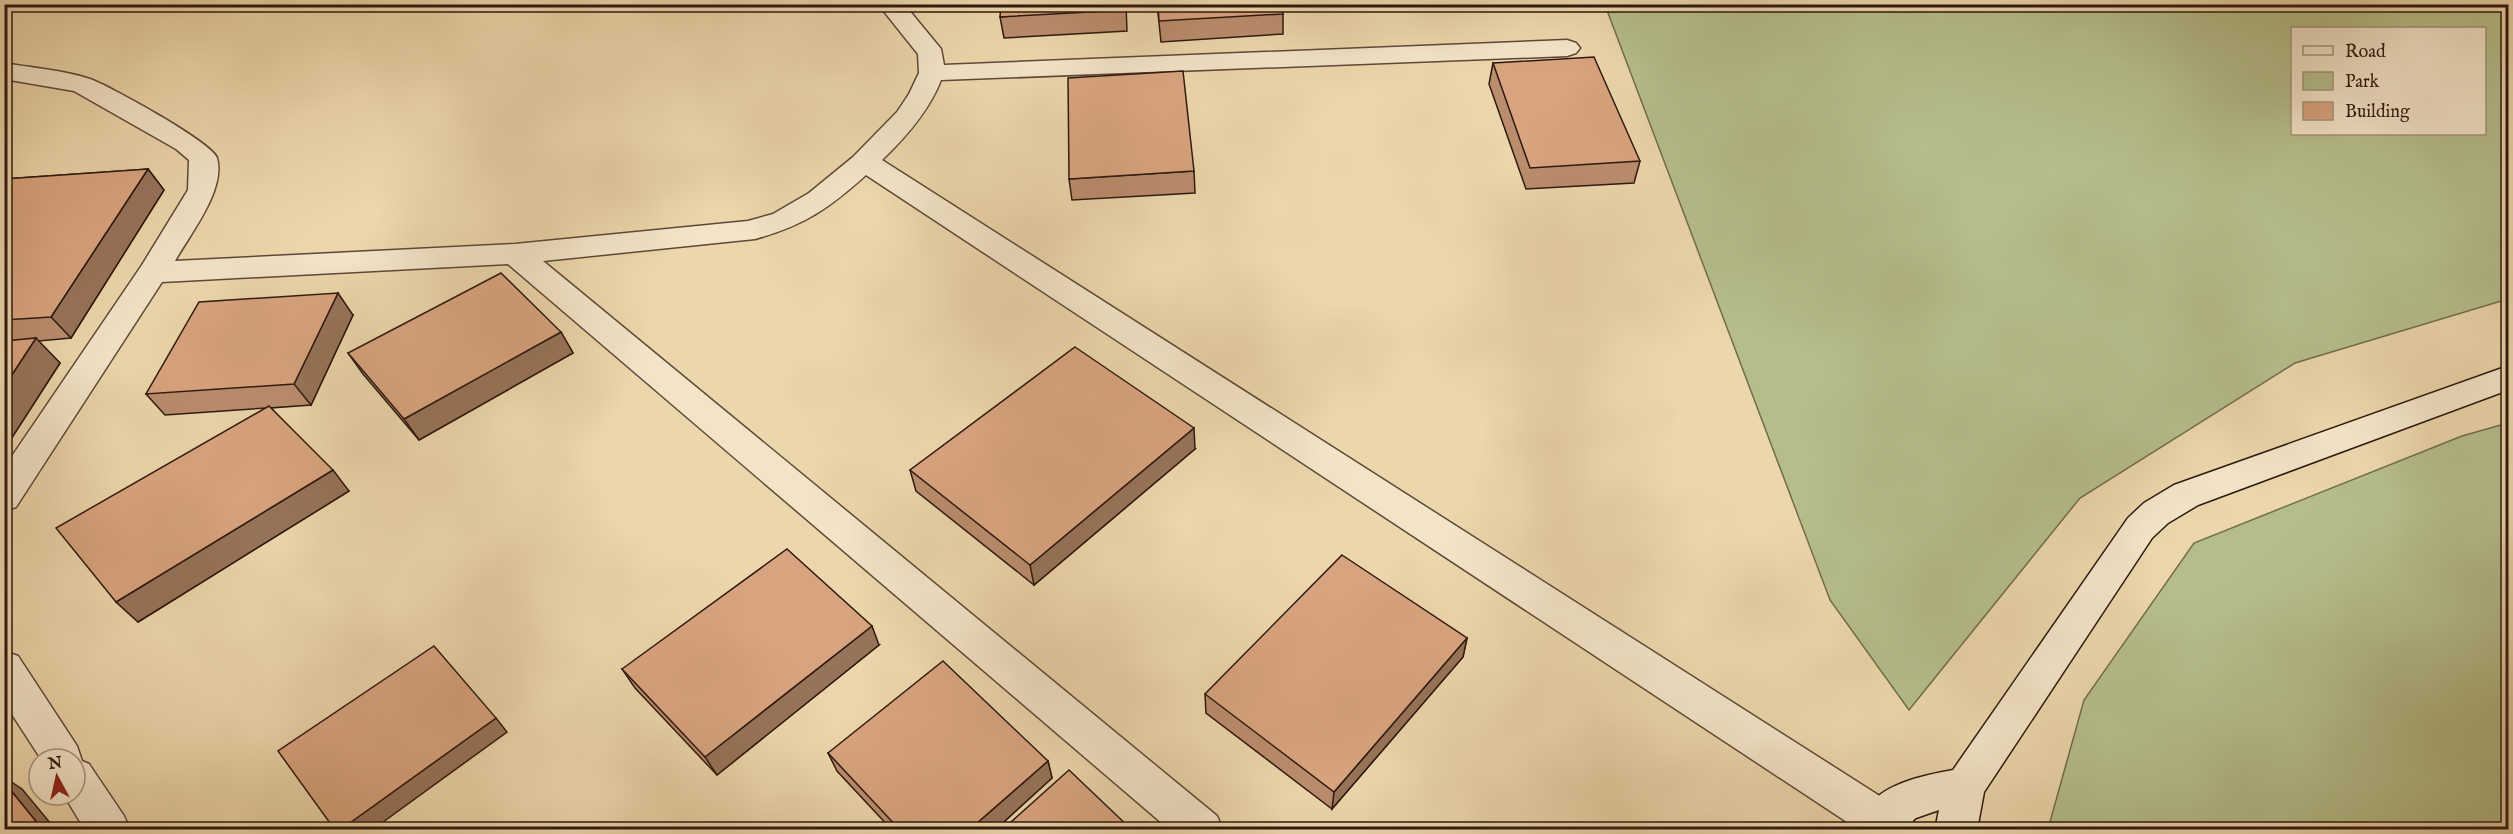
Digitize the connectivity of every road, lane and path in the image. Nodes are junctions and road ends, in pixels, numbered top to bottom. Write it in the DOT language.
graph roads {
  1 [pos="890,4"];
  2 [pos="1567,48"];
  3 [pos="4,71"];
  4 [pos="932,73"];
  5 [pos="865,162"];
  6 [pos="515,254"];
  7 [pos="153,272"];
  8 [pos="2508,378"];
  9 [pos="4,497"];
  10 [pos="4,668"];
  11 [pos="55,747"];
  12 [pos="1965,786"];
  13 [pos="87,796"];
  14 [pos="1884,826"];
  15 [pos="109,830"];
  16 [pos="1202,830"];
  17 [pos="1956,830"];
  1 -- 4 [label="street"];
  2 -- 4 [label="street"];
  3 -- 7 [label="street"];
  4 -- 5 [label="street"];
  5 -- 6 [label="street"];
  5 -- 14 [label="street"];
  6 -- 7 [label="street"];
  6 -- 16 [label="street"];
  7 -- 9 [label="street"];
  8 -- 12 [label="street"];
  10 -- 11 [label="street"];
  12 -- 14 [label="street"];
  12 -- 17 [label="street"];
  13 -- 15 [label="street"];
}
